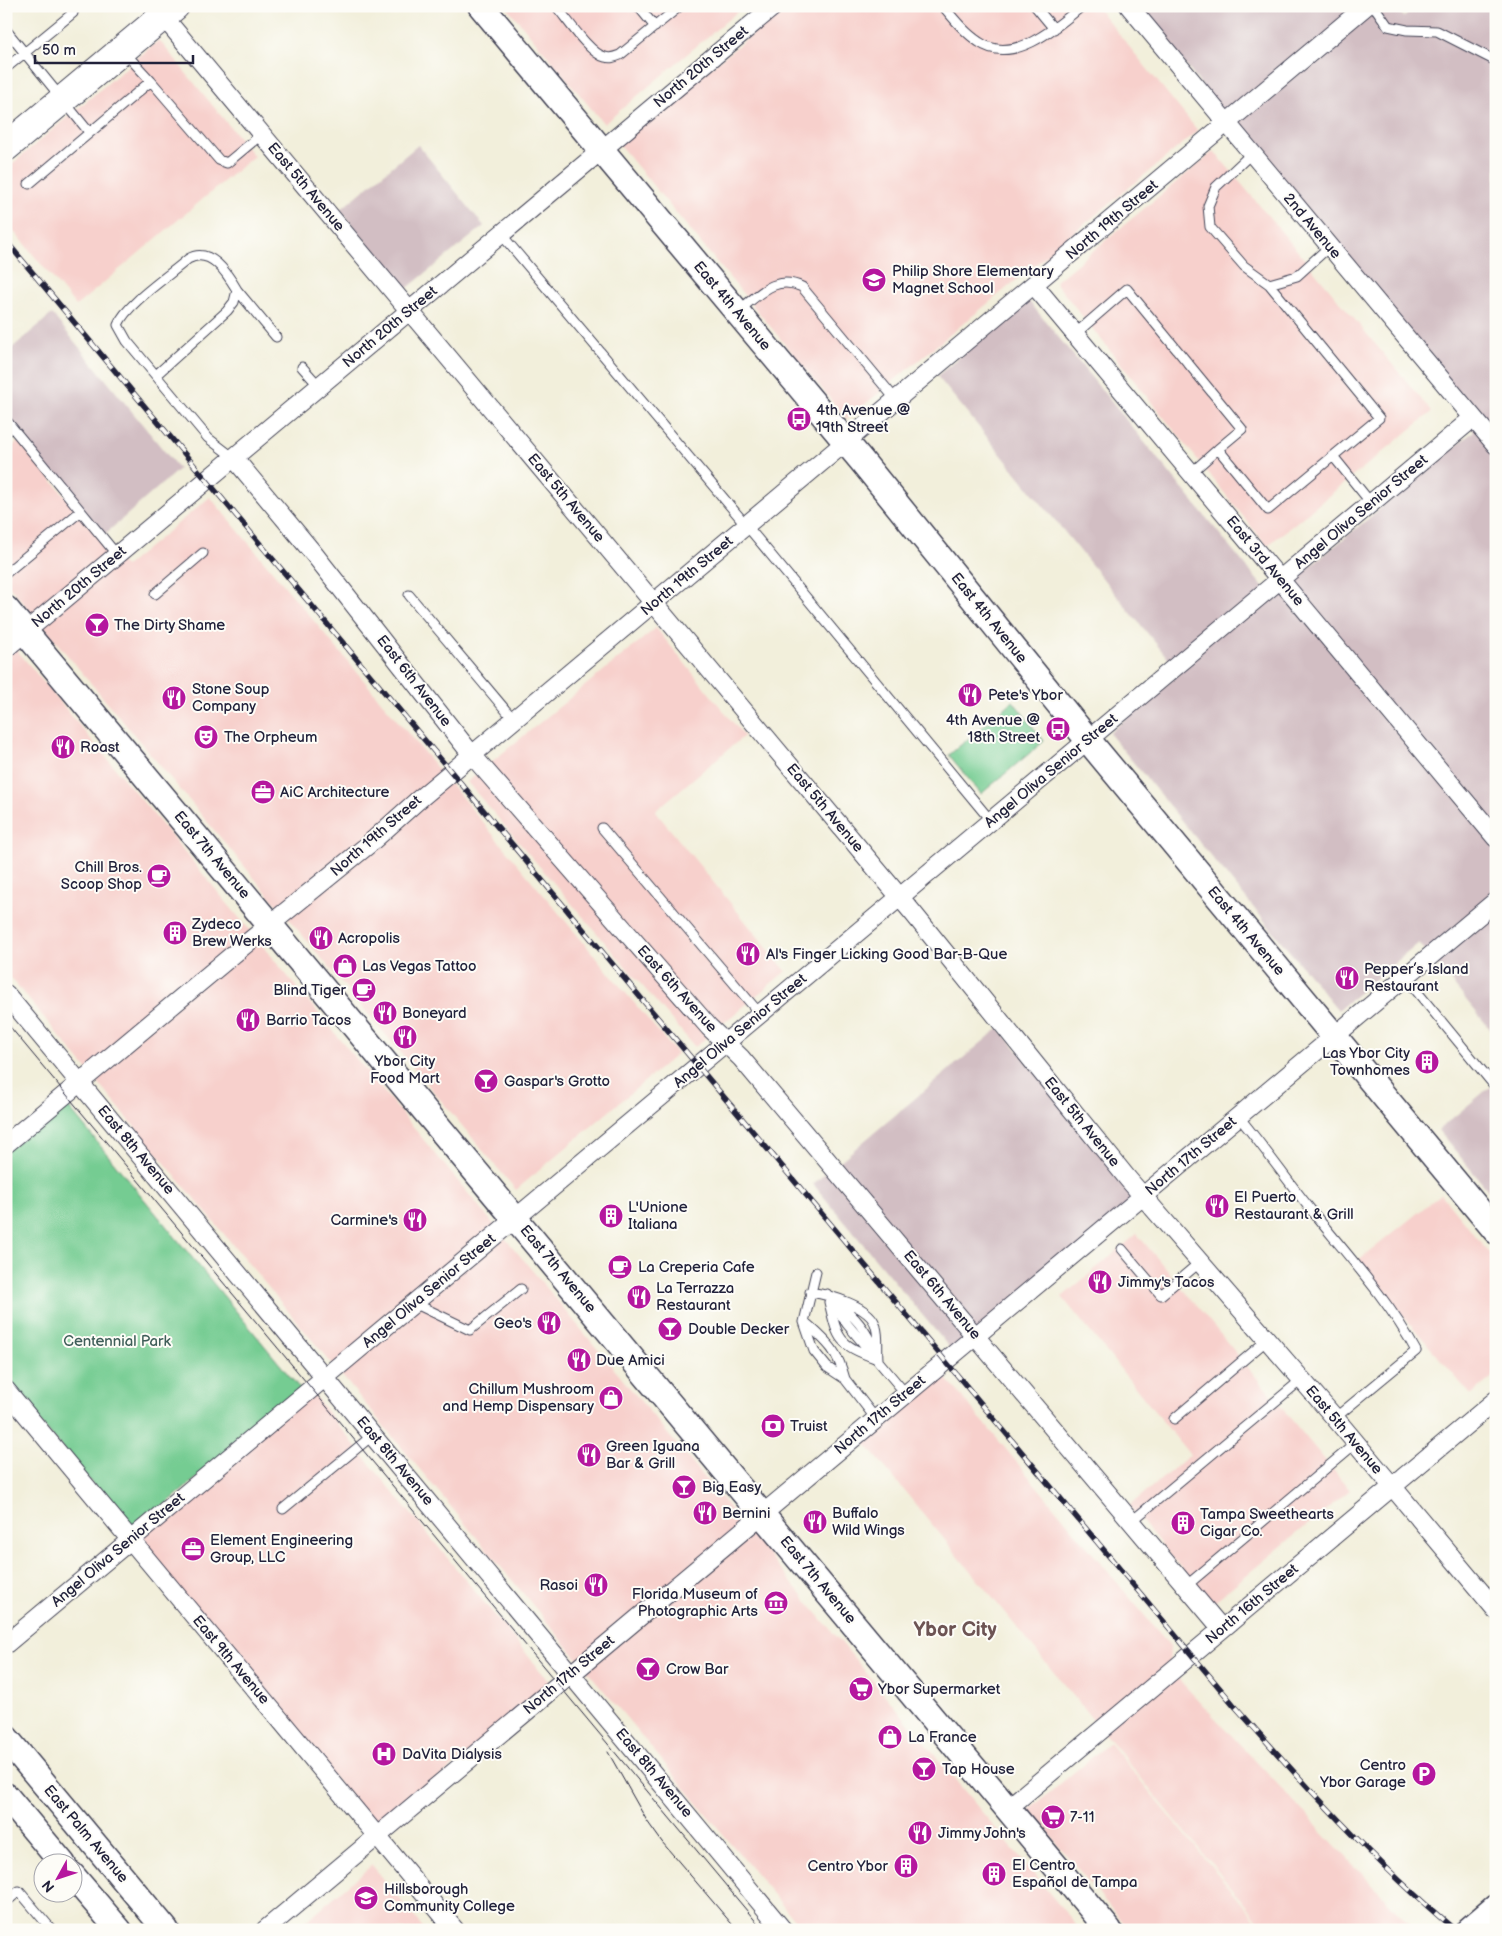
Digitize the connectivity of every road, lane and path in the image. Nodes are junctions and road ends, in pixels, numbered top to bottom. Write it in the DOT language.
graph roads {
  1 [pos="67,6"];
  2 [pos="481,6"];
  3 [pos="556,6"];
  4 [pos="638,6"];
  5 [pos="680,6"];
  6 [pos="774,6"];
  7 [pos="943,6"];
  8 [pos="1035,6"];
  9 [pos="1082,6"];
  10 [pos="1129,6"];
  11 [pos="1366,6"];
  12 [pos="1374,6"];
  13 [pos="164,9"];
  14 [pos="654,27"];
  15 [pos="1054,29"];
  16 [pos="6,30"];
  17 [pos="122,50"];
  18 [pos="25,53"];
  19 [pos="1496,61"];
  20 [pos="6,68"];
  21 [pos="151,81"];
  22 [pos="64,99"];
  23 [pos="1228,124"];
  24 [pos="90,132"];
  25 [pos="262,134"];
  26 [pos="6,147"];
  27 [pos="602,150"];
  28 [pos="1252,153"];
  29 [pos="29,184"];
  30 [pos="501,234"];
  31 [pos="1330,246"];
  32 [pos="1269,284"];
  33 [pos="1034,285"];
  34 [pos="237,290"];
  35 [pos="410,310"];
  36 [pos="737,312"];
  37 [pos="1075,334"];
  38 [pos="276,337"];
  39 [pos="302,367"];
  40 [pos="156,375"];
  41 [pos="319,386"];
  42 [pos="896,400"];
  43 [pos="1473,418"];
  44 [pos="6,420"];
  45 [pos="846,443"];
  46 [pos="1496,445"];
  47 [pos="1218,449"];
  48 [pos="1333,456"];
  49 [pos="234,458"];
  50 [pos="1191,473"];
  51 [pos="1371,503"];
  52 [pos="81,511"];
  53 [pos="747,526"];
  54 [pos="203,553"];
  55 [pos="117,555"];
  56 [pos="6,573"];
  57 [pos="1280,580"];
  58 [pos="155,594"];
  59 [pos="409,595"];
  60 [pos="654,603"];
  61 [pos="6,609"];
  62 [pos="25,632"];
  63 [pos="6,648"];
  64 [pos="514,720"];
  65 [pos="1088,740"];
  66 [pos="472,755"];
  67 [pos="991,821"];
  68 [pos="602,828"];
  69 [pos="1496,838"];
  70 [pos="900,897"];
  71 [pos="1496,901"];
  72 [pos="269,924"];
  73 [pos="1405,977"];
  74 [pos="6,994"];
  75 [pos="760,1014"];
  76 [pos="1334,1036"];
  77 [pos="726,1043"];
  78 [pos="80,1082"];
  79 [pos="1493,1084"];
  80 [pos="1238,1116"];
  81 [pos="6,1144"];
  82 [pos="1142,1196"];
  83 [pos="515,1218"];
  84 [pos="1496,1232"];
  85 [pos="1122,1249"];
  86 [pos="1200,1263"];
  87 [pos="816,1272"];
  88 [pos="521,1290"];
  89 [pos="810,1292"];
  90 [pos="827,1294"];
  91 [pos="414,1303"];
  92 [pos="804,1322"];
  93 [pos="976,1335"];
  94 [pos="1267,1340"];
  95 [pos="878,1359"];
  96 [pos="326,1378"];
  97 [pos="845,1379"];
  98 [pos="1302,1380"];
  99 [pos="6,1390"];
  100 [pos="906,1394"];
  101 [pos="1496,1400"];
  102 [pos="1335,1418"];
  103 [pos="876,1419"];
  104 [pos="1174,1419"];
  105 [pos="373,1435"];
  106 [pos="1356,1443"];
  107 [pos="1392,1486"];
  108 [pos="283,1509"];
  109 [pos="762,1514"];
  110 [pos="1132,1521"];
  111 [pos="131,1540"];
  112 [pos="1186,1586"];
  113 [pos="1496,1610"];
  114 [pos="1222,1629"];
  115 [pos="6,1644"];
  116 [pos="572,1673"];
  117 [pos="6,1738"];
  118 [pos="6,1796"];
  119 [pos="1008,1808"];
  120 [pos="378,1835"];
  121 [pos="55,1854"];
  122 [pos="82,1887"];
  123 [pos="6,1902"];
  124 [pos="1496,1907"];
  125 [pos="1476,1928"];
  126 [pos="52,1930"];
  127 [pos="119,1930"];
  128 [pos="166,1930"];
  129 [pos="264,1930"];
  130 [pos="455,1930"];
  131 [pos="784,1930"];
  132 [pos="1109,1930"];
  1 -- 18 [label="lane"];
  2 -- 27 [label="street, East 4th Avenue"];
  3 -- 14 [label="lane"];
  4 -- 14 [label="lane"];
  5 -- 14 [label="lane"];
  6 -- 27 [label="street, North 20th Street"];
  7 -- 15 [label="lane"];
  8 -- 15 [label="lane"];
  9 -- 15 [label="lane"];
  10 -- 23 [label="street, 2nd Avenue"];
  11 -- 23 [label="street, North 19th Street"];
  12 -- 19 [label="lane"];
  13 -- 17 [label="main road"];
  13 -- 25 [label="street, East 5th Avenue"];
  16 -- 18 [label="lane"];
  17 -- 21 [label="lane"];
  17 -- 22 [label="main road"];
  18 -- 20 [label="lane"];
  18 -- 22 [label="lane"];
  21 -- 24 [label="lane"];
  21 -- 25 [label="lane"];
  22 -- 24 [label="lane"];
  22 -- 26 [label="main road"];
  23 -- 28 [label="street, 2nd Avenue"];
  23 -- 33 [label="street, North 19th Street"];
  24 -- 29 [label="lane"];
  25 -- 35 [label="street, East 5th Avenue"];
  27 -- 30 [label="street, North 20th Street"];
  27 -- 36 [label="street, East 4th Avenue"];
  28 -- 31 [label="street, 2nd Avenue"];
  28 -- 32 [label="lane"];
  30 -- 35 [label="street, North 20th Street"];
  30 -- 53 [label="lane"];
  31 -- 32 [label="lane"];
  31 -- 43 [label="street, 2nd Avenue"];
  32 -- 48 [label="lane"];
  33 -- 37 [label="street, East 3rd Avenue"];
  33 -- 42 [label="street, North 19th Street"];
  34 -- 38 [label="lane"];
  34 -- 40 [label="lane"];
  34 -- 40 [label="lane"];
  35 -- 41 [label="street, North 20th Street"];
  35 -- 60 [label="street, East 5th Avenue"];
  36 -- 42 [label="lane"];
  36 -- 45 [label="street, East 4th Avenue"];
  37 -- 47 [label="lane"];
  37 -- 50 [label="street, East 3rd Avenue"];
  39 -- 41 [label="lane"];
  40 -- 49 [label="lane"];
  41 -- 49 [label="street, North 20th Street"];
  42 -- 45 [label="street, North 19th Street"];
  43 -- 46 [label="street, 2nd Avenue"];
  43 -- 51 [label="street, Angel Oliva Senior Street"];
  44 -- 52 [label="lane"];
  45 -- 53 [label="street, North 19th Street"];
  45 -- 65 [label="street, East 4th Avenue"];
  47 -- 48 [label="lane"];
  47 -- 50 [label="lane"];
  48 -- 51 [label="lane"];
  49 -- 55 [label="street, North 20th Street"];
  49 -- 66 [label="street, East 6th Avenue"];
  50 -- 57 [label="street, East 3rd Avenue"];
  51 -- 57 [label="street, Angel Oliva Senior Street"];
  52 -- 55 [label="lane"];
  52 -- 56 [label="lane"];
  53 -- 60 [label="street, North 19th Street"];
  53 -- 67 [label="lane"];
  54 -- 58 [label="lane"];
  55 -- 62 [label="street, North 20th Street"];
  57 -- 65 [label="street, Angel Oliva Senior Street"];
  57 -- 69 [label="street, East 3rd Avenue"];
  59 -- 64 [label="lane"];
  60 -- 64 [label="street, North 19th Street"];
  60 -- 70 [label="street, East 5th Avenue"];
  61 -- 62 [label="street, East 7th Avenue"];
  62 -- 63 [label="street, North 20th Street"];
  62 -- 72 [label="street, East 7th Avenue"];
  64 -- 66 [label="street, North 19th Street"];
  65 -- 67 [label="street, Angel Oliva Senior Street"];
  65 -- 76 [label="street, East 4th Avenue"];
  66 -- 72 [label="street, North 19th Street"];
  66 -- 77 [label="street, East 6th Avenue"];
  67 -- 70 [label="street, Angel Oliva Senior Street"];
  68 -- 75 [label="lane"];
  70 -- 75 [label="street, Angel Oliva Senior Street"];
  70 -- 82 [label="street, East 5th Avenue"];
  71 -- 73 [label="street, North 17th Street"];
  72 -- 78 [label="street, North 19th Street"];
  72 -- 83 [label="street, East 7th Avenue"];
  73 -- 76 [label="street, North 17th Street"];
  73 -- 79 [label="lane"];
  74 -- 78 [label="street, East 8th Avenue"];
  75 -- 77 [label="street, Angel Oliva Senior Street"];
  76 -- 80 [label="street, North 17th Street"];
  76 -- 84 [label="street, East 4th Avenue"];
  77 -- 83 [label="street, Angel Oliva Senior Street"];
  77 -- 93 [label="street, East 6th Avenue"];
  78 -- 81 [label="street, North 19th Street"];
  78 -- 96 [label="street, East 8th Avenue"];
  80 -- 82 [label="street, North 17th Street"];
  80 -- 102 [label="lane"];
  82 -- 86 [label="street, East 5th Avenue"];
  82 -- 93 [label="street, North 17th Street"];
  83 -- 91 [label="street, Angel Oliva Senior Street"];
  83 -- 109 [label="street, East 7th Avenue"];
  85 -- 86 [label="lane"];
  86 -- 94 [label="street, East 5th Avenue"];
  87 -- 89 [label="lane"];
  88 -- 91 [label="lane"];
  89 -- 90 [label="lane"];
  89 -- 92 [label="lane"];
  90 -- 95 [label="lane"];
  90 -- 95 [label="lane"];
  90 -- 95 [label="lane"];
  91 -- 96 [label="street, Angel Oliva Senior Street"];
  92 -- 97 [label="lane"];
  92 -- 97 [label="lane"];
  93 -- 100 [label="street, North 17th Street"];
  93 -- 110 [label="street, East 6th Avenue"];
  94 -- 98 [label="street, East 5th Avenue"];
  94 -- 104 [label="lane"];
  95 -- 100 [label="lane"];
  96 -- 105 [label="street, East 8th Avenue"];
  96 -- 111 [label="street, Angel Oliva Senior Street"];
  97 -- 103 [label="lane"];
  98 -- 102 [label="street, East 5th Avenue"];
  98 -- 110 [label="lane"];
  99 -- 111 [label="street, East 9th Avenue"];
  100 -- 103 [label="street, North 17th Street"];
  101 -- 107 [label="street, North 16th Street"];
  102 -- 106 [label="street, East 5th Avenue"];
  103 -- 109 [label="street, North 17th Street"];
  105 -- 108 [label="lane"];
  105 -- 116 [label="street, East 8th Avenue"];
  106 -- 107 [label="street, East 5th Avenue"];
  106 -- 112 [label="lane"];
  107 -- 113 [label="street, East 5th Avenue"];
  107 -- 114 [label="street, North 16th Street"];
  109 -- 116 [label="street, North 17th Street"];
  109 -- 119 [label="street, East 7th Avenue"];
  110 -- 112 [label="street, East 6th Avenue"];
  111 -- 115 [label="street, Angel Oliva Senior Street"];
  111 -- 120 [label="street, East 9th Avenue"];
  112 -- 114 [label="street, East 6th Avenue"];
  114 -- 119 [label="street, North 16th Street"];
  116 -- 120 [label="street, North 17th Street"];
  116 -- 131 [label="street, East 8th Avenue"];
  117 -- 128 [label="street, East Palm Avenue"];
  118 -- 121 [label="street"];
  119 -- 132 [label="street, East 7th Avenue"];
  120 -- 129 [label="street, North 17th Street"];
  120 -- 130 [label="street, East 9th Avenue"];
  122 -- 127 [label="street"];
  123 -- 126 [label="lane"];
  124 -- 125 [label="street"];
}
